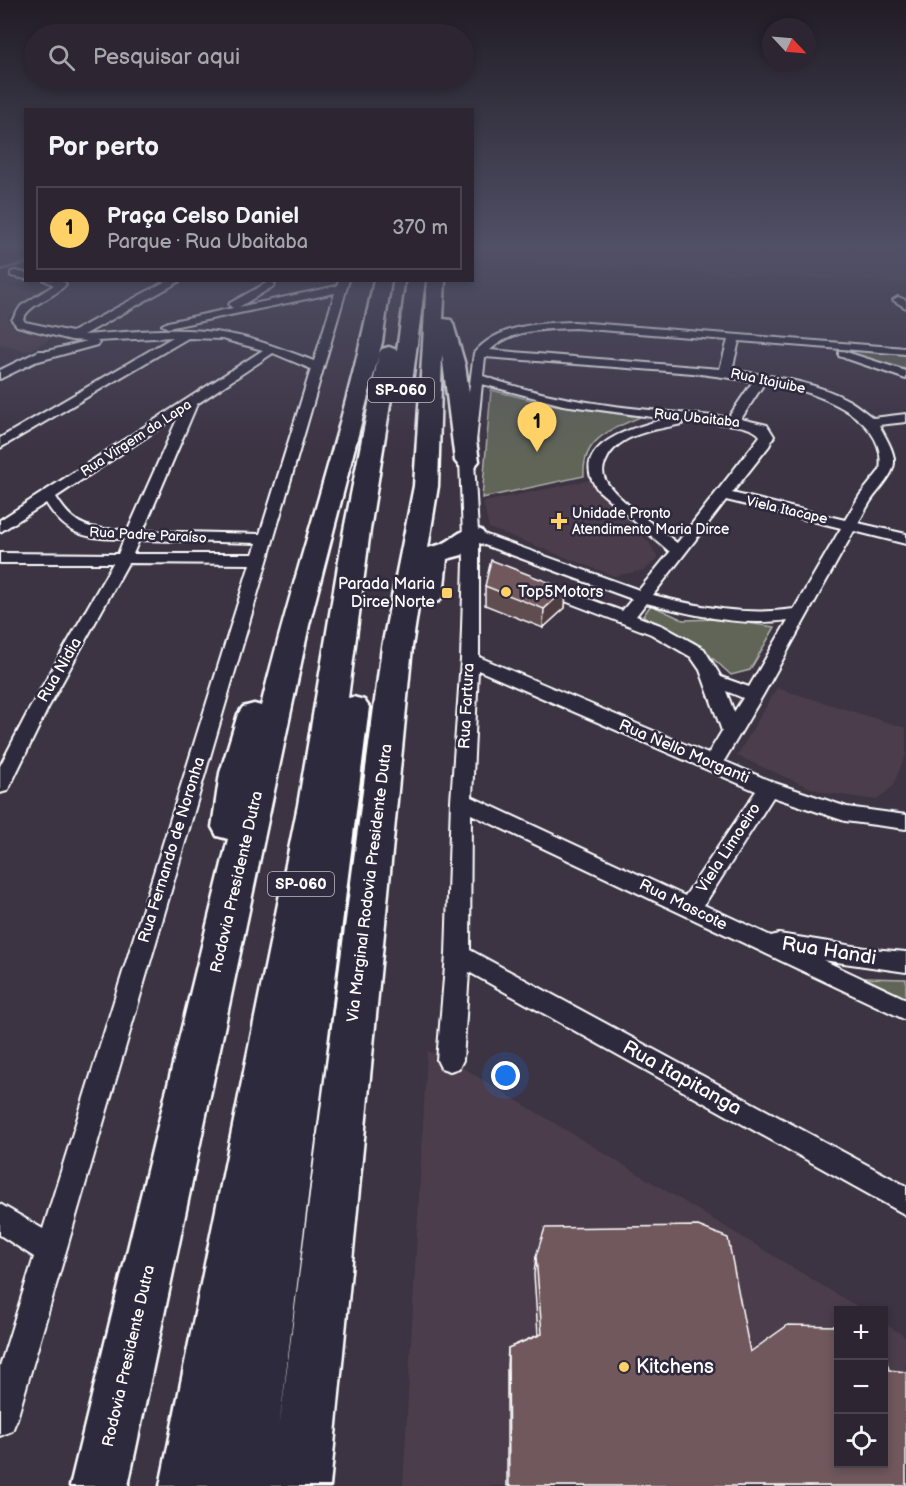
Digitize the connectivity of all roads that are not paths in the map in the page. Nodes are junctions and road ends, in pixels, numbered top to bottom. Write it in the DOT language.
graph roads {
  1 [pos="18,316"];
  2 [pos="109,316"];
  3 [pos="207,316"];
  4 [pos="333,316"];
  5 [pos="377,316"];
  6 [pos="395,316"];
  7 [pos="411,316"];
  8 [pos="435,316"];
  9 [pos="444,316"];
  10 [pos="188,333"];
  11 [pos="72,336"];
  12 [pos="120,336"];
  13 [pos="735,337"];
  14 [pos="791,342"];
  15 [pos="272,349"];
  16 [pos="906,351"];
  17 [pos="480,352"];
  18 [pos="32,359"];
  19 [pos="318,367"];
  20 [pos="404,367"];
  21 [pos="725,372"];
  22 [pos="0,375"];
  23 [pos="906,375"];
  24 [pos="762,377"];
  25 [pos="476,378"];
  26 [pos="192,401"];
  27 [pos="649,413"];
  28 [pos="692,418"];
  29 [pos="906,418"];
  30 [pos="732,422"];
  31 [pos="871,422"];
  32 [pos="643,429"];
  33 [pos="0,444"];
  34 [pos="467,461"];
  35 [pos="389,465"];
  36 [pos="48,495"];
  37 [pos="723,495"];
  38 [pos="384,498"];
  39 [pos="850,525"];
  40 [pos="0,528"];
  41 [pos="134,535"];
  42 [pos="906,539"];
  43 [pos="417,542"];
  44 [pos="262,549"];
  45 [pos="678,551"];
  46 [pos="470,553"];
  47 [pos="124,557"];
  48 [pos="0,558"];
  49 [pos="527,582"];
  50 [pos="653,583"];
  51 [pos="613,586"];
  52 [pos="642,597"];
  53 [pos="800,613"];
  54 [pos="626,618"];
  55 [pos="470,660"];
  56 [pos="394,679"];
  57 [pos="712,680"];
  58 [pos="754,695"];
  59 [pos="732,731"];
  60 [pos="712,764"];
  61 [pos="0,786"];
  62 [pos="768,788"];
  63 [pos="461,801"];
  64 [pos="904,816"];
  65 [pos="690,908"];
  66 [pos="753,939"];
  67 [pos="458,955"];
  68 [pos="906,962"];
  69 [pos="906,1010"];
  70 [pos="450,1060"];
  71 [pos="906,1201"];
  72 [pos="0,1218"];
  73 [pos="51,1251"];
  74 [pos="0,1419"];
  75 [pos="99,1486"];
  76 [pos="189,1486"];
  77 [pos="243,1486"];
  78 [pos="301,1486"];
  1 -- 11 [label="street"];
  2 -- 11 [label="street"];
  3 -- 12 [label="street"];
  4 -- 19 [label="street, Rua Fernando de Noronha"];
  5 -- 75 [label="highway, Rodovia Presidente Dutra / SP-060"];
  6 -- 76 [label="highway, SP-060"];
  7 -- 20 [label="highway, SP-060"];
  8 -- 43 [label="highway, Via Marginal Rodovia Presidente Dutra"];
  9 -- 34 [label="highway"];
  10 -- 12 [label="street"];
  10 -- 15 [label="street"];
  10 -- 33 [label="street"];
  11 -- 12 [label="street"];
  11 -- 18 [label="street"];
  12 -- 18 [label="street"];
  13 -- 14 [label="street"];
  13 -- 17 [label="street"];
  13 -- 21 [label="street"];
  14 -- 16 [label="street"];
  14 -- 23 [label="street"];
  15 -- 19 [label="street"];
  15 -- 26 [label="street, Rua Virgem da Lapa"];
  17 -- 21 [label="street, Rua Itajuibe"];
  17 -- 25 [label="street, Rua Fartura"];
  18 -- 22 [label="street"];
  19 -- 44 [label="street, Rua Fernando de Noronha"];
  20 -- 35 [label="highway, SP-060"];
  20 -- 43 [label="highway"];
  21 -- 24 [label="street, Rua Itajuibe"];
  24 -- 30 [label="street"];
  24 -- 31 [label="street, Rua Itajuibe"];
  25 -- 27 [label="street, Rua Ubaitaba"];
  25 -- 34 [label="street, Rua Fartura"];
  26 -- 36 [label="street, Rua Virgem da Lapa"];
  26 -- 41 [label="street, Rua Nidia"];
  27 -- 28 [label="street, Rua Ubaitaba"];
  27 -- 32 [label="street"];
  28 -- 30 [label="street, Rua Ubaitaba"];
  28 -- 32 [label="street"];
  29 -- 31 [label="street"];
  30 -- 37 [label="street, Rua Ubaitaba"];
  31 -- 39 [label="street"];
  32 -- 45 [label="street"];
  34 -- 46 [label="street, Rua Fartura"];
  36 -- 40 [label="street, Rua Virgem da Lapa"];
  36 -- 41 [label="street, Rua Padre Paraíso"];
  37 -- 39 [label="street, Viela Itacape"];
  37 -- 45 [label="street, Rua Ubaitaba"];
  38 -- 77 [label="highway, SP-060"];
  39 -- 42 [label="street, Viela Itacape"];
  39 -- 53 [label="street"];
  41 -- 44 [label="street, Rua Padre Paraíso"];
  41 -- 47 [label="street, Rua Nidia"];
  43 -- 56 [label="highway, Via Marginal Rodovia Presidente Dutra"];
  44 -- 47 [label="street"];
  44 -- 73 [label="street, Rua Fernando de Noronha"];
  45 -- 50 [label="street, Rua Ubaitaba"];
  46 -- 51 [label="street"];
  46 -- 55 [label="street, Rua Fartura"];
  46 -- 56 [label="highway"];
  47 -- 48 [label="street"];
  47 -- 61 [label="street, Rua Nidia"];
  49 -- 54 [label="street"];
  50 -- 51 [label="street"];
  50 -- 52 [label="street, Rua Ubaitaba"];
  51 -- 52 [label="street"];
  52 -- 53 [label="street"];
  52 -- 54 [label="street, Rua Ubaitaba"];
  53 -- 58 [label="street"];
  54 -- 57 [label="street"];
  55 -- 60 [label="street, Rua Nello Morganti"];
  55 -- 63 [label="street, Rua Fartura"];
  56 -- 78 [label="highway, Via Marginal Rodovia Presidente Dutra"];
  57 -- 58 [label="street"];
  57 -- 59 [label="street"];
  58 -- 59 [label="street"];
  59 -- 60 [label="street"];
  60 -- 62 [label="street, Rua Nello Morganti"];
  62 -- 64 [label="street, Rua Nello Morganti"];
  62 -- 65 [label="street, Viela Limoeiro"];
  63 -- 65 [label="street, Rua Mascote"];
  63 -- 67 [label="street, Rua Fartura"];
  65 -- 66 [label="street, Rua Mascote"];
  66 -- 68 [label="street, Rua Handi"];
  66 -- 69 [label="street, Rua Mascote"];
  67 -- 70 [label="street, Rua Fartura"];
  67 -- 71 [label="street, Rua Itapitanga"];
  72 -- 73 [label="street"];
  73 -- 74 [label="street, Rua Fernando de Noronha"];
}
